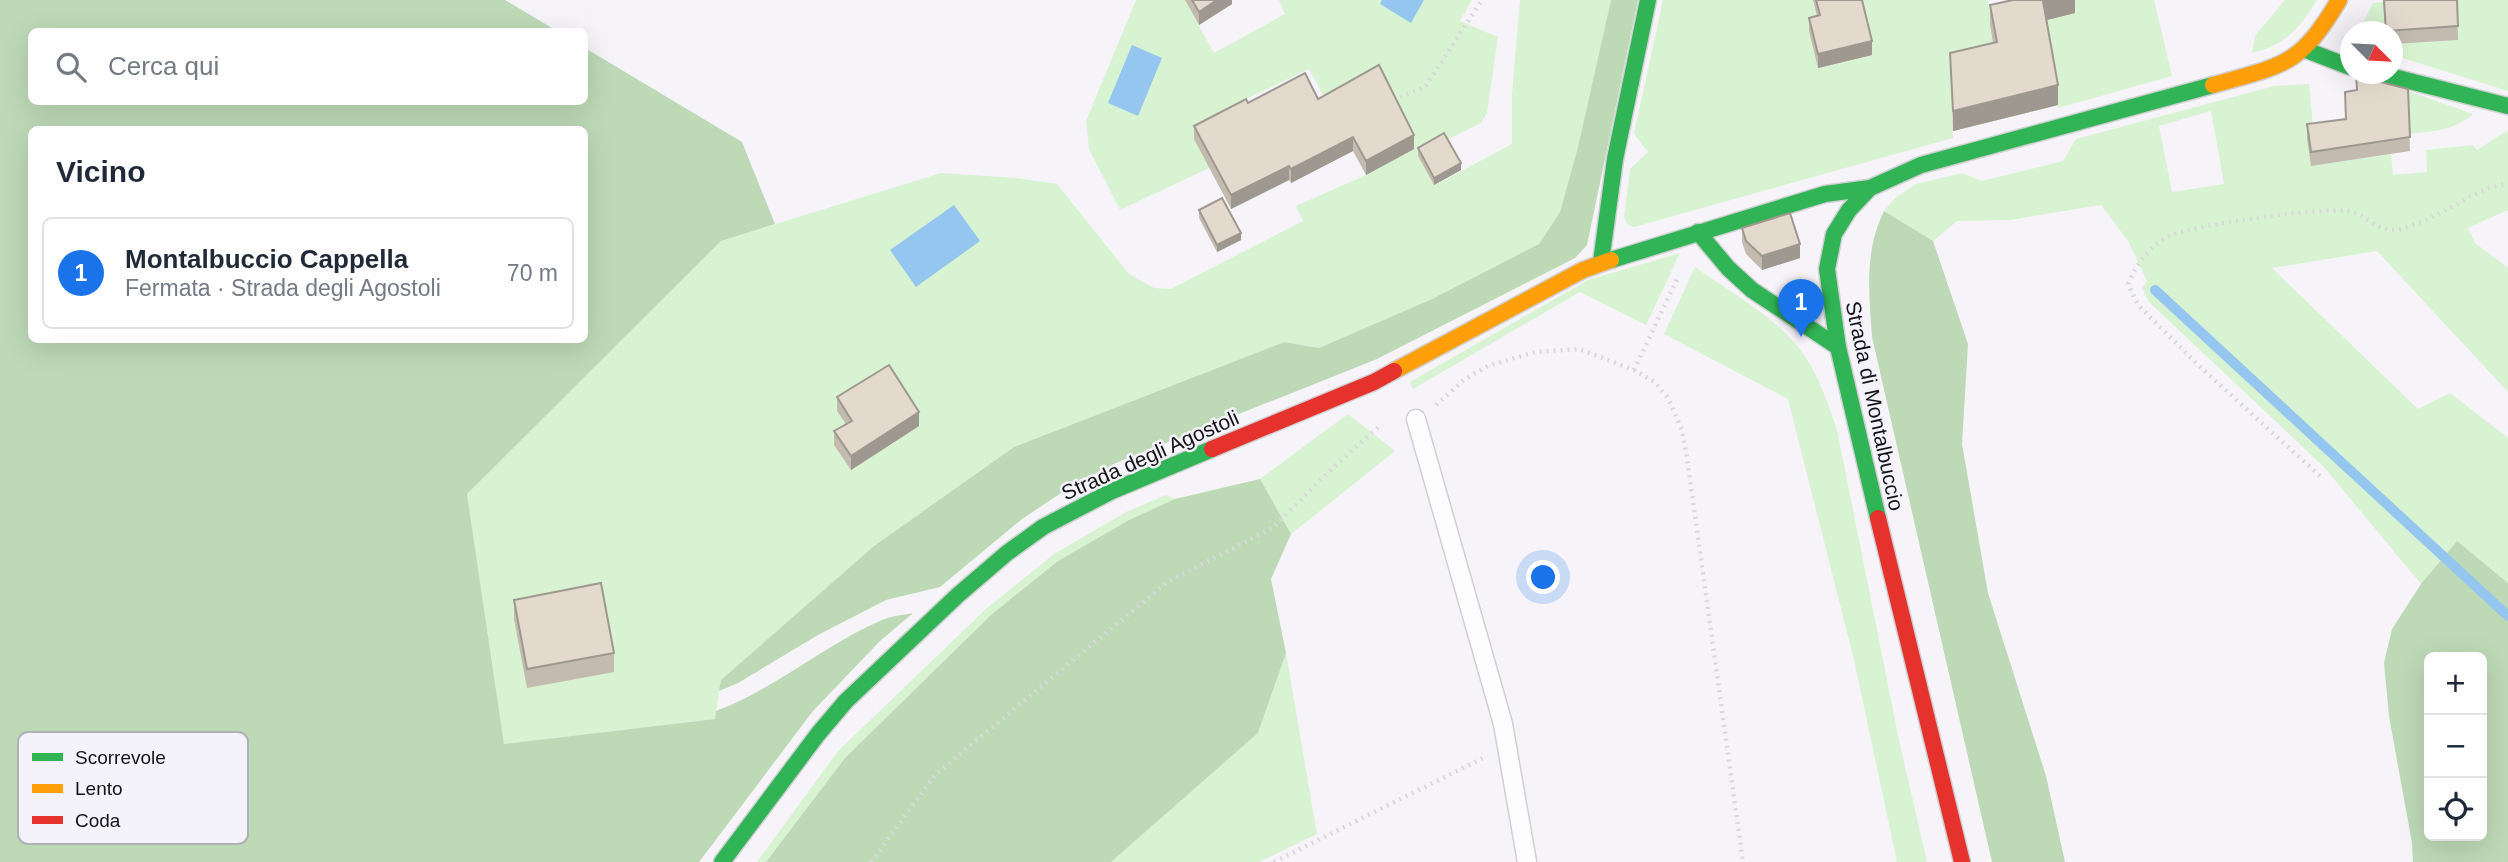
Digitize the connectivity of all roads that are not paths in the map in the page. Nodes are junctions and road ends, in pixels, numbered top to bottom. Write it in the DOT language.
graph roads {
  1 [pos="1648,0"];
  2 [pos="2339,0"];
  3 [pos="2306,50"];
  4 [pos="2340,63"];
  5 [pos="2403,79"];
  6 [pos="2508,106"];
  7 [pos="1870,188"];
  8 [pos="1698,232"];
  9 [pos="1601,262"];
  10 [pos="1838,347"];
  11 [pos="1416,419"];
  12 [pos="722,862"];
  13 [pos="1527,862"];
  14 [pos="1962,862"];
  1 -- 9 [label="street"];
  2 -- 3 [label="street, Strada di Montalbuccio"];
  3 -- 4 [label="street"];
  3 -- 7 [label="street, Strada di Montalbuccio"];
  5 -- 6 [label="street"];
  7 -- 8 [label="street, Strada degli Agostoli"];
  7 -- 10 [label="street, Strada di Montalbuccio"];
  8 -- 9 [label="street, Strada degli Agostoli"];
  8 -- 10 [label="street"];
  9 -- 12 [label="street, Strada degli Agostoli"];
  10 -- 14 [label="street, Strada di Montalbuccio"];
  11 -- 13 [label="lane"];
}
